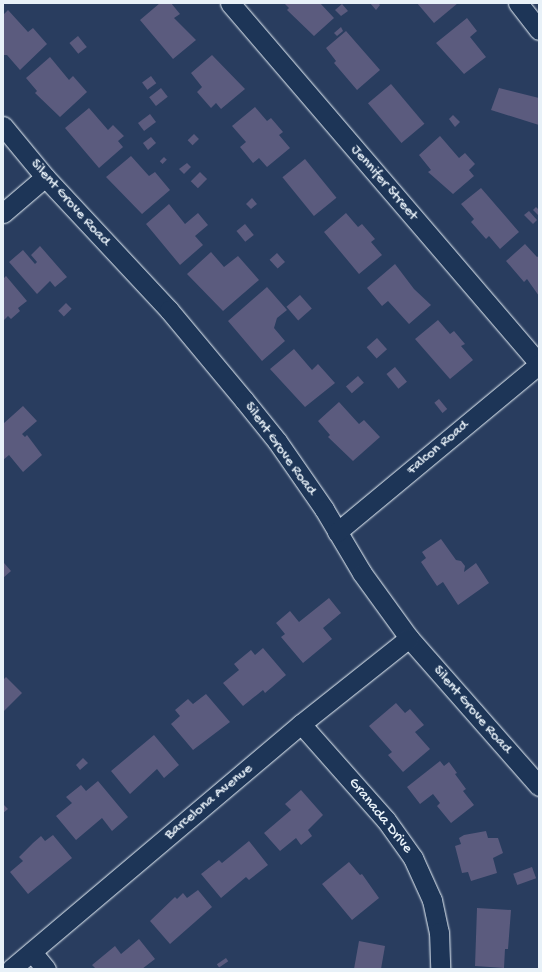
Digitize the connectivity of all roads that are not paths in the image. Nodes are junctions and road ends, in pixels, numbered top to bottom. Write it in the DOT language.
graph roads {
  1 [pos="230,3"];
  2 [pos="518,3"];
  3 [pos="539,30"];
  4 [pos="3,126"];
  5 [pos="45,177"];
  6 [pos="3,213"];
  7 [pos="539,364"];
  8 [pos="337,532"];
  9 [pos="409,638"];
  10 [pos="301,724"];
  11 [pos="539,786"];
  12 [pos="32,952"];
  13 [pos="11,969"];
  14 [pos="46,969"];
  15 [pos="440,969"];
  1 -- 7 [label="street, Jennifer Street"];
  2 -- 3 [label="street"];
  4 -- 5 [label="street, Silent Grove Road"];
  5 -- 6 [label="street"];
  5 -- 8 [label="street, Silent Grove Road"];
  7 -- 8 [label="street, Falcon Road"];
  8 -- 9 [label="street, Silent Grove Road"];
  9 -- 10 [label="street, Barcelona Avenue"];
  9 -- 11 [label="street, Silent Grove Road"];
  10 -- 12 [label="street, Barcelona Avenue"];
  10 -- 15 [label="street, Granada Drive"];
  12 -- 13 [label="street, Barcelona Avenue"];
  12 -- 14 [label="street"];
}
